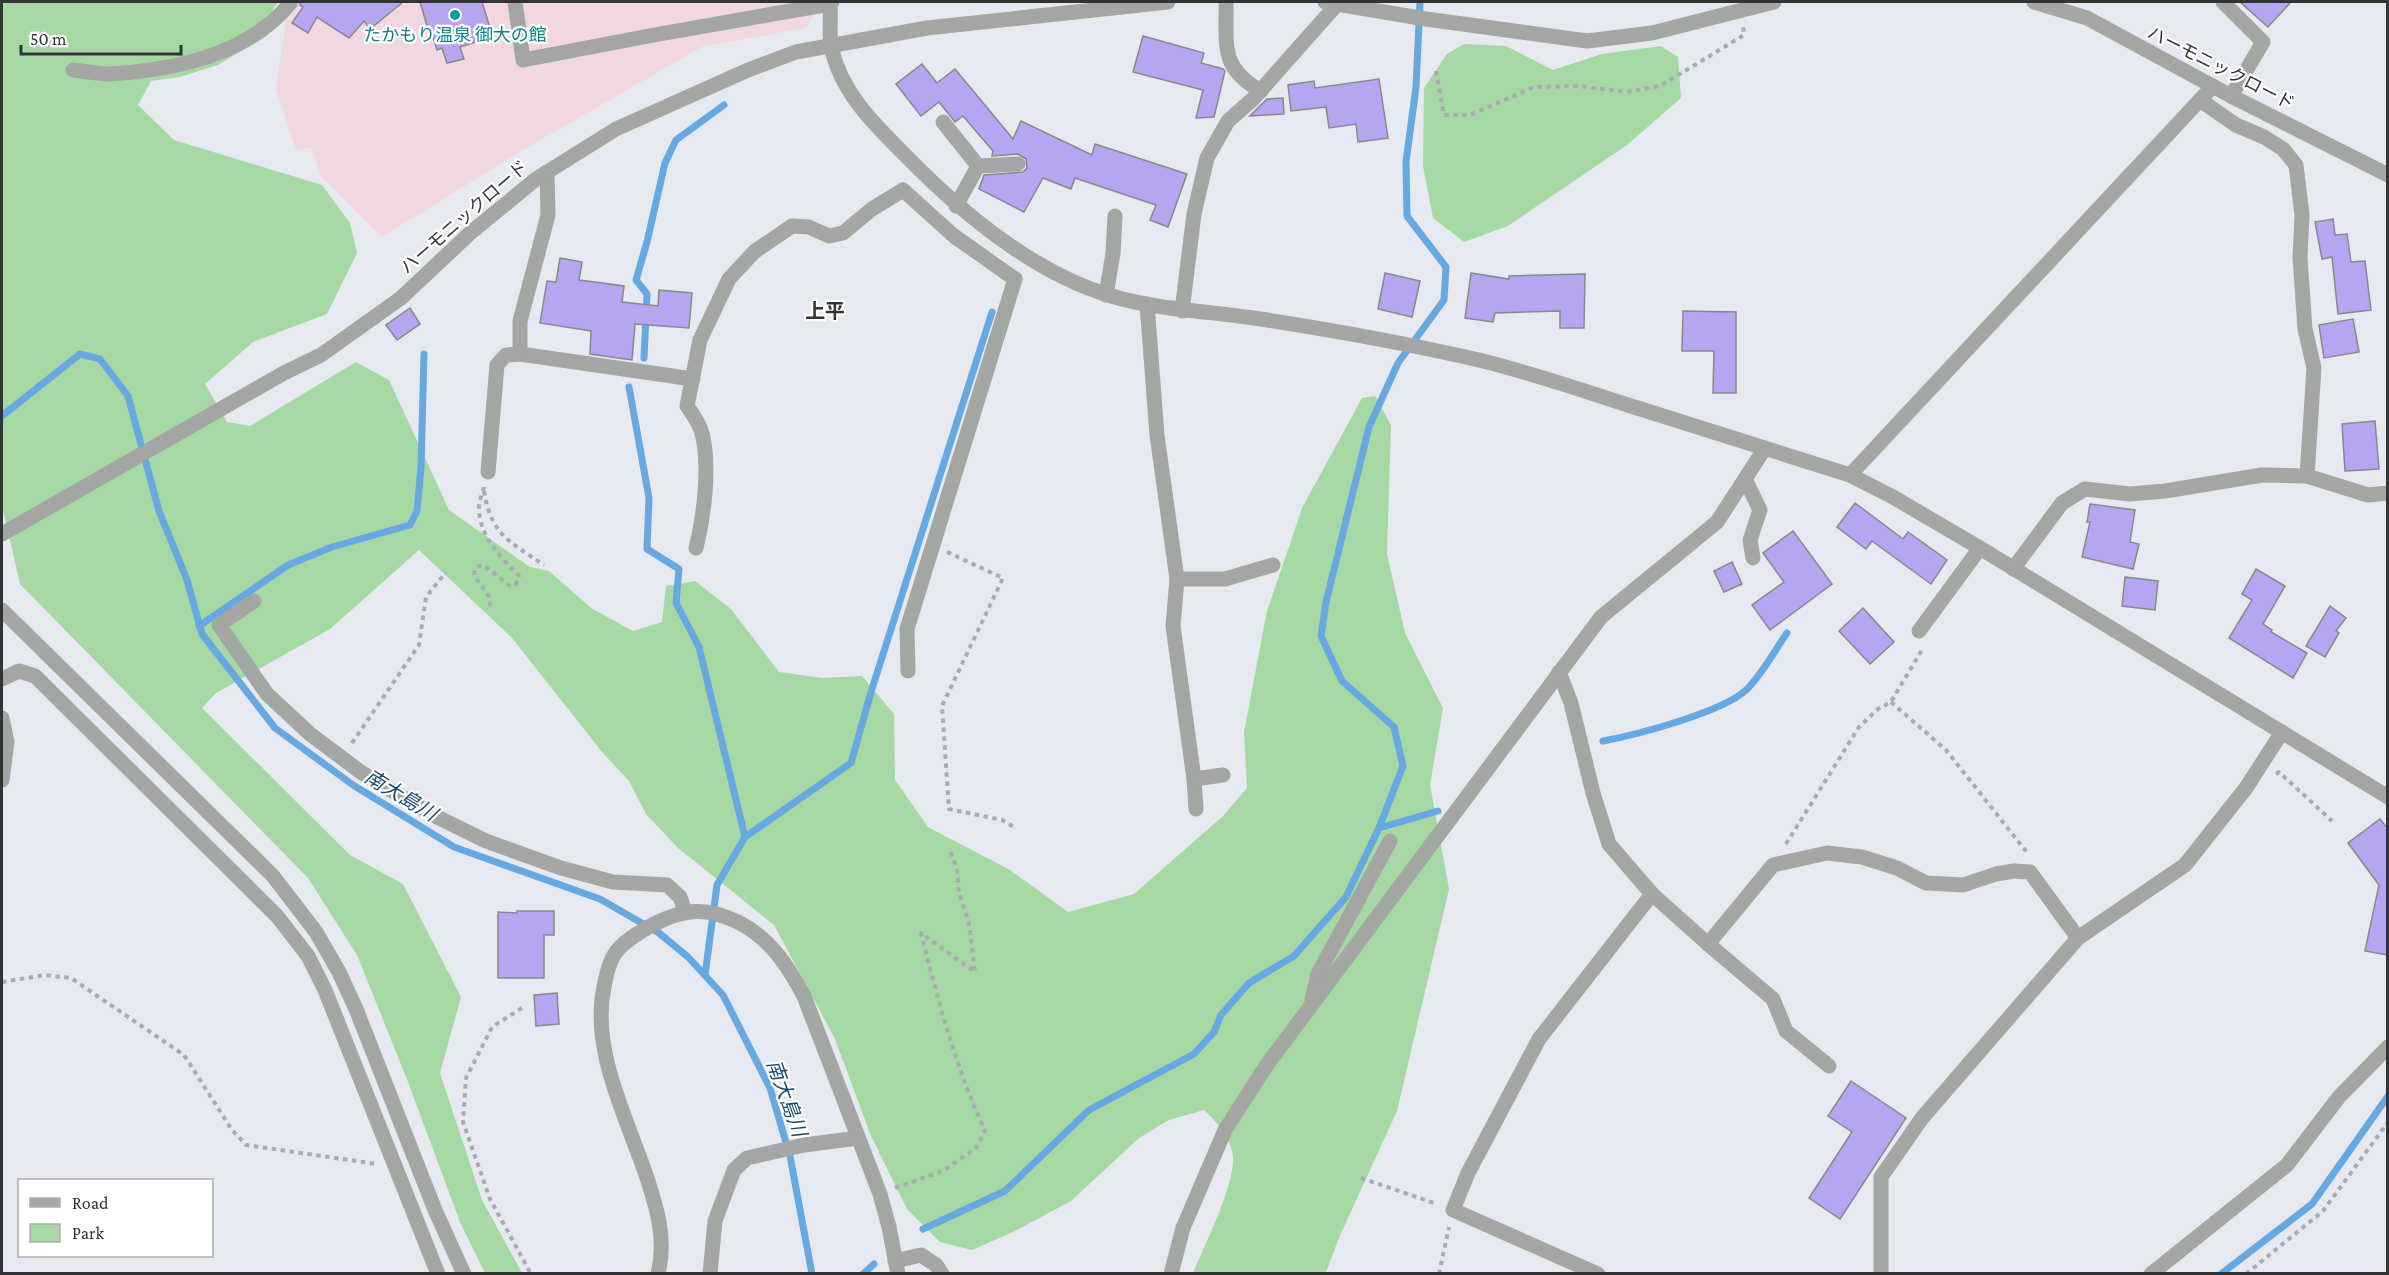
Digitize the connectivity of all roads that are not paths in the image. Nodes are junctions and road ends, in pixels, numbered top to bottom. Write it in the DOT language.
graph roads {
  1 [pos="291,2"];
  2 [pos="515,2"];
  3 [pos="1168,2"];
  4 [pos="1226,2"];
  5 [pos="1334,2"];
  6 [pos="1774,2"];
  7 [pos="2034,2"];
  8 [pos="2083,2"];
  9 [pos="2223,2"];
  10 [pos="831,3"];
  11 [pos="2086,18"];
  12 [pos="831,44"];
  13 [pos="73,70"];
  14 [pos="2213,86"];
  15 [pos="1261,91"];
  16 [pos="2231,96"];
  17 [pos="2200,100"];
  18 [pos="942,122"];
  19 [pos="1018,164"];
  20 [pos="978,166"];
  21 [pos="548,172"];
  22 [pos="2388,175"];
  23 [pos="956,206"];
  24 [pos="1115,216"];
  25 [pos="989,233"];
  26 [pos="976,252"];
  27 [pos="1106,295"];
  28 [pos="1147,304"];
  29 [pos="1182,311"];
  30 [pos="520,354"];
  31 [pos="693,379"];
  32 [pos="1765,448"];
  33 [pos="488,472"];
  34 [pos="1850,475"];
  35 [pos="2307,476"];
  36 [pos="1745,479"];
  37 [pos="2388,493"];
  38 [pos="5,532"];
  39 [pos="696,548"];
  40 [pos="1980,548"];
  41 [pos="1753,558"];
  42 [pos="1273,565"];
  43 [pos="2013,569"];
  44 [pos="1177,579"];
  45 [pos="254,601"];
  46 [pos="2,610"];
  47 [pos="1918,631"];
  48 [pos="909,671"];
  49 [pos="1559,672"];
  50 [pos="2,679"];
  51 [pos="2,718"];
  52 [pos="2282,732"];
  53 [pos="1223,775"];
  54 [pos="1194,779"];
  55 [pos="2,780"];
  56 [pos="2388,796"];
  57 [pos="1196,809"];
  58 [pos="1390,842"];
  59 [pos="1652,894"];
  60 [pos="692,911"];
  61 [pos="2078,938"];
  62 [pos="1708,944"];
  63 [pos="1311,1007"];
  64 [pos="2388,1047"];
  65 [pos="1829,1066"];
  66 [pos="858,1138"];
  67 [pos="896,1267"];
  68 [pos="438,1274"];
  69 [pos="464,1274"];
  70 [pos="658,1274"];
  71 [pos="710,1274"];
  72 [pos="942,1274"];
  73 [pos="1171,1274"];
  74 [pos="1598,1274"];
  75 [pos="1881,1274"];
  76 [pos="2151,1274"];
  1 -- 13 [label="street"];
  2 -- 10 [label="street"];
  3 -- 12 [label="street, ハーモニックロード"];
  4 -- 15 [label="street"];
  5 -- 6 [label="street"];
  5 -- 15 [label="street"];
  7 -- 11 [label="street, ハーモニックロード"];
  8 -- 11 [label="street"];
  9 -- 16 [label="street"];
  10 -- 12 [label="street"];
  11 -- 14 [label="street, ハーモニックロード"];
  12 -- 21 [label="street, ハーモニックロード"];
  12 -- 23 [label="street"];
  14 -- 16 [label="street, ハーモニックロード"];
  14 -- 17 [label="street"];
  15 -- 29 [label="street"];
  16 -- 22 [label="street, ハーモニックロード"];
  17 -- 34 [label="street"];
  17 -- 35 [label="street"];
  18 -- 20 [label="street"];
  19 -- 20 [label="street"];
  20 -- 23 [label="street"];
  21 -- 30 [label="street"];
  21 -- 38 [label="street, ハーモニックロード"];
  23 -- 25 [label="street"];
  24 -- 27 [label="street"];
  25 -- 26 [label="street"];
  25 -- 27 [label="street"];
  26 -- 31 [label="street"];
  26 -- 48 [label="street"];
  27 -- 28 [label="street"];
  28 -- 29 [label="street"];
  28 -- 44 [label="street"];
  29 -- 32 [label="street"];
  30 -- 31 [label="street"];
  30 -- 33 [label="street"];
  31 -- 39 [label="street"];
  32 -- 34 [label="street"];
  32 -- 36 [label="street"];
  34 -- 40 [label="street"];
  35 -- 37 [label="street"];
  35 -- 43 [label="street"];
  36 -- 41 [label="street"];
  36 -- 49 [label="street"];
  40 -- 43 [label="street"];
  40 -- 47 [label="street"];
  42 -- 44 [label="street"];
  43 -- 52 [label="street"];
  44 -- 54 [label="street"];
  45 -- 60 [label="street"];
  46 -- 69 [label="street"];
  49 -- 59 [label="street"];
  49 -- 63 [label="street"];
  50 -- 68 [label="street"];
  51 -- 55 [label="street"];
  52 -- 56 [label="street"];
  52 -- 61 [label="street"];
  53 -- 54 [label="street"];
  54 -- 57 [label="street"];
  58 -- 63 [label="street"];
  59 -- 62 [label="street"];
  59 -- 74 [label="street"];
  60 -- 66 [label="street"];
  60 -- 70 [label="street"];
  61 -- 62 [label="street"];
  61 -- 75 [label="street"];
  62 -- 65 [label="street"];
  63 -- 73 [label="street"];
  64 -- 76 [label="street"];
  66 -- 67 [label="street"];
  66 -- 71 [label="street"];
  67 -- 72 [label="street"];
}
